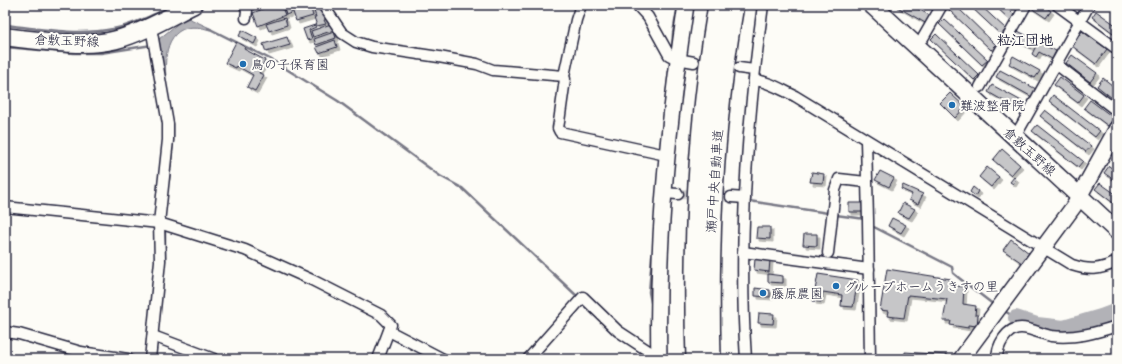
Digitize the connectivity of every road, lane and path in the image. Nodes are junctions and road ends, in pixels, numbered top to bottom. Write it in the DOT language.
graph roads {
  1 [pos="193,5"];
  2 [pos="246,5"];
  3 [pos="323,5"];
  4 [pos="581,5"];
  5 [pos="637,5"];
  6 [pos="686,5"];
  7 [pos="718,5"];
  8 [pos="734,5"];
  9 [pos="763,5"];
  10 [pos="872,5"];
  11 [pos="942,5"];
  12 [pos="1026,5"];
  13 [pos="1057,5"];
  14 [pos="1089,5"];
  15 [pos="174,10"];
  16 [pos="246,18"];
  17 [pos="1080,21"];
  18 [pos="5,37"];
  19 [pos="153,38"];
  20 [pos="924,38"];
  21 [pos="1117,49"];
  22 [pos="677,59"];
  23 [pos="694,62"];
  24 [pos="1056,64"];
  25 [pos="739,68"];
  26 [pos="754,75"];
  27 [pos="564,76"];
  28 [pos="980,87"];
  29 [pos="1117,111"];
  30 [pos="1117,128"];
  31 [pos="1015,137"];
  32 [pos="866,140"];
  33 [pos="666,155"];
  34 [pos="866,182"];
  35 [pos="663,193"];
  36 [pos="678,194"];
  37 [pos="1079,196"];
  38 [pos="731,197"];
  39 [pos="745,198"];
  40 [pos="5,207"];
  41 [pos="159,223"];
  42 [pos="1117,231"];
  43 [pos="1044,248"];
  44 [pos="743,252"];
  45 [pos="828,253"];
  46 [pos="1117,262"];
  47 [pos="869,269"];
  48 [pos="1117,326"];
  49 [pos="389,331"];
  50 [pos="5,332"];
  51 [pos="153,336"];
  52 [pos="656,354"];
  53 [pos="128,359"];
  54 [pos="150,359"];
  55 [pos="214,359"];
  56 [pos="378,359"];
  57 [pos="443,359"];
  58 [pos="528,359"];
  59 [pos="696,359"];
  60 [pos="711,359"];
  61 [pos="746,359"];
  62 [pos="870,359"];
  63 [pos="961,359"];
  64 [pos="997,359"];
  1 -- 15 [label="main road, 倉敷玉野線"];
  2 -- 16 [label="street"];
  3 -- 27 [label="street"];
  4 -- 27 [label="street"];
  5 -- 22 [label="street"];
  6 -- 22 [label="street"];
  7 -- 59 [label="highway, 瀬戸中央自動車道"];
  8 -- 60 [label="highway, 瀬戸中央自動車道"];
  9 -- 26 [label="street"];
  10 -- 31 [label="main road, 倉敷玉野線"];
  11 -- 20 [label="street"];
  12 -- 28 [label="street"];
  13 -- 17 [label="street"];
  14 -- 17 [label="street"];
  15 -- 19 [label="main road, 倉敷玉野線"];
  17 -- 21 [label="street"];
  17 -- 24 [label="street"];
  18 -- 19 [label="main road, 倉敷玉野線"];
  19 -- 41 [label="street"];
  22 -- 23 [label="street"];
  22 -- 33 [label="street"];
  24 -- 29 [label="street"];
  24 -- 31 [label="street"];
  25 -- 26 [label="street"];
  26 -- 32 [label="street"];
  26 -- 39 [label="street"];
  27 -- 33 [label="street"];
  30 -- 37 [label="street"];
  31 -- 37 [label="main road, 倉敷玉野線"];
  32 -- 34 [label="street"];
  32 -- 43 [label="street"];
  33 -- 35 [label="street"];
  34 -- 45 [label="street"];
  34 -- 47 [label="street"];
  35 -- 36 [label="street"];
  35 -- 52 [label="street"];
  37 -- 42 [label="main road, 倉敷玉野線"];
  37 -- 43 [label="street"];
  38 -- 39 [label="street"];
  39 -- 44 [label="street"];
  40 -- 41 [label="street"];
  41 -- 49 [label="street"];
  41 -- 51 [label="street"];
  43 -- 46 [label="street"];
  43 -- 63 [label="street"];
  44 -- 47 [label="street"];
  44 -- 61 [label="street"];
  47 -- 62 [label="street"];
  48 -- 64 [label="street"];
  49 -- 56 [label="street"];
  49 -- 57 [label="street"];
  50 -- 53 [label="street"];
  51 -- 54 [label="street"];
  51 -- 55 [label="street"];
  52 -- 58 [label="street"];
}
